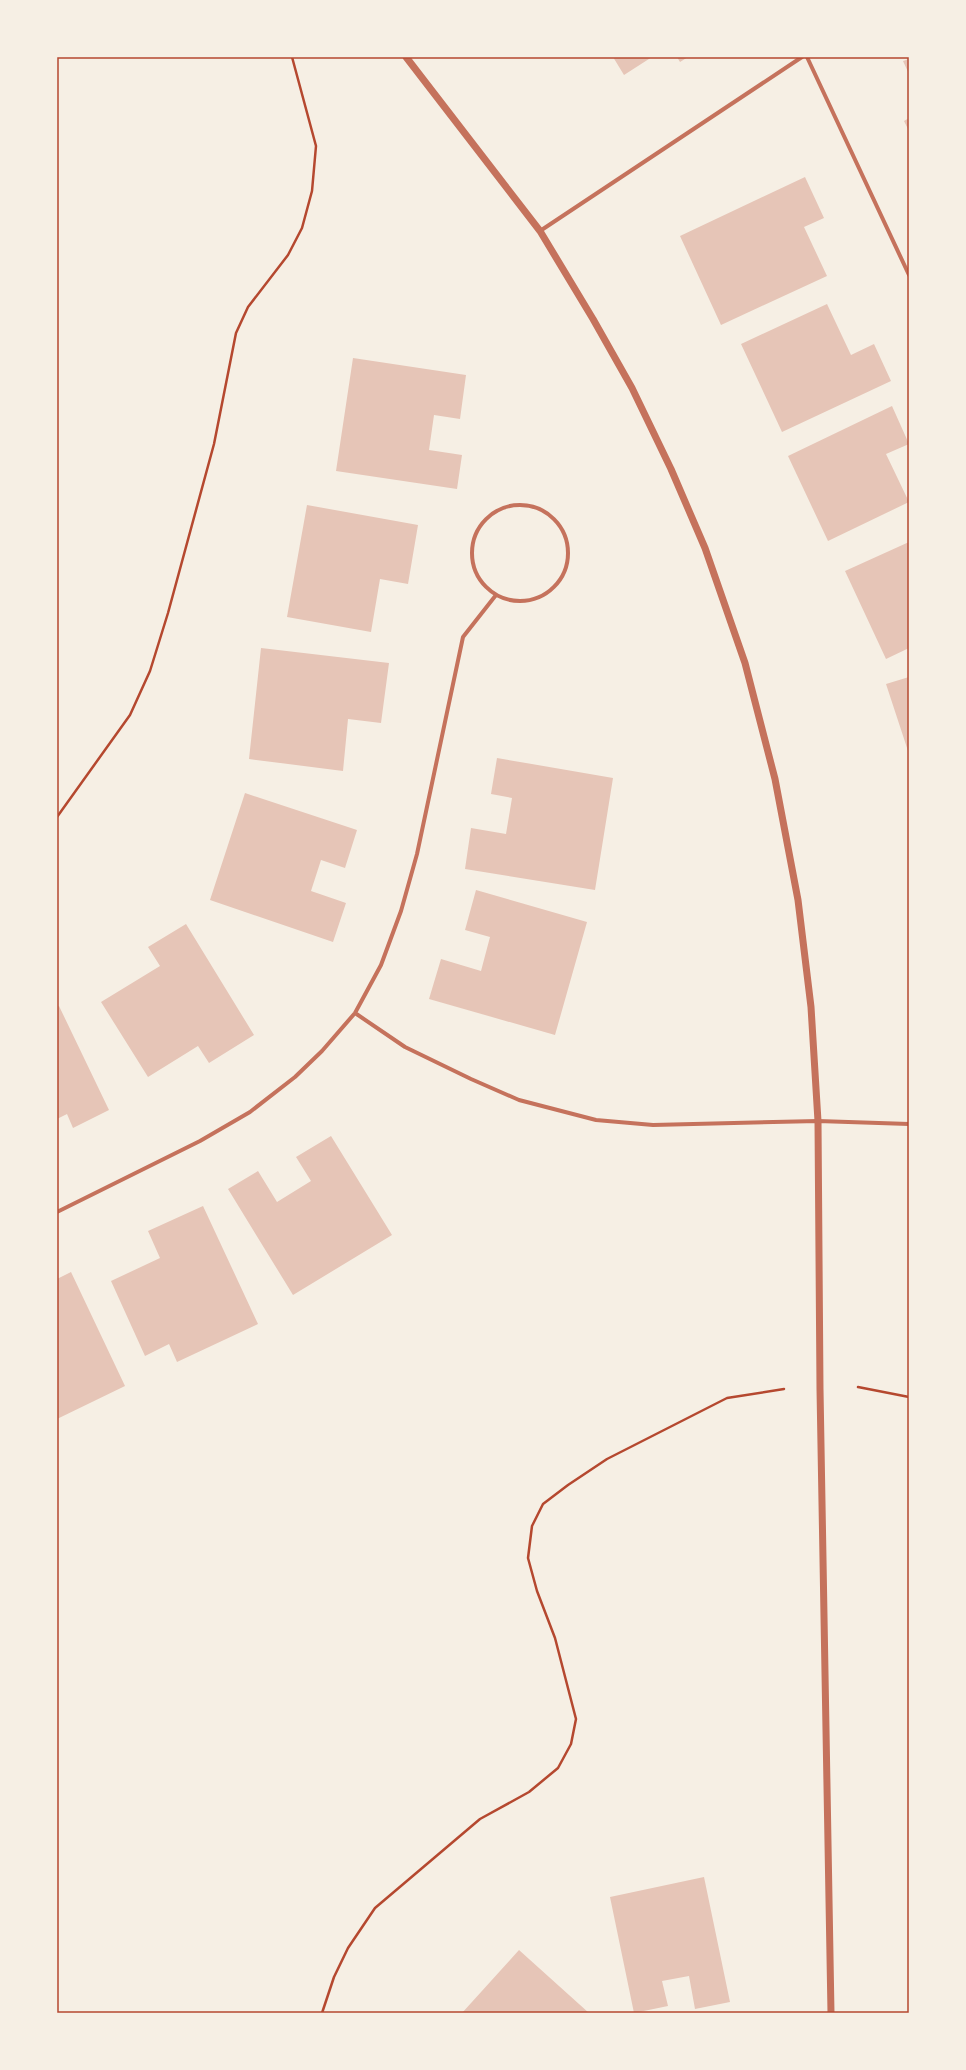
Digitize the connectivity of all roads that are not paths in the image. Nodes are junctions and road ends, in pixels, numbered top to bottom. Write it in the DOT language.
graph roads {
  1 [pos="406,57"];
  2 [pos="802,57"];
  3 [pos="807,57"];
  4 [pos="540,231"];
  5 [pos="909,275"];
  6 [pos="496,595"];
  7 [pos="355,1014"];
  8 [pos="818,1121"];
  9 [pos="909,1124"];
  10 [pos="57,1212"];
  11 [pos="831,2013"];
  1 -- 4 [label="street"];
  2 -- 4 [label="street"];
  3 -- 5 [label="street"];
  4 -- 8 [label="street"];
  6 -- 6 [label="street"];
  6 -- 7 [label="street"];
  7 -- 8 [label="street"];
  7 -- 10 [label="street"];
  8 -- 9 [label="street"];
  8 -- 11 [label="street"];
}
